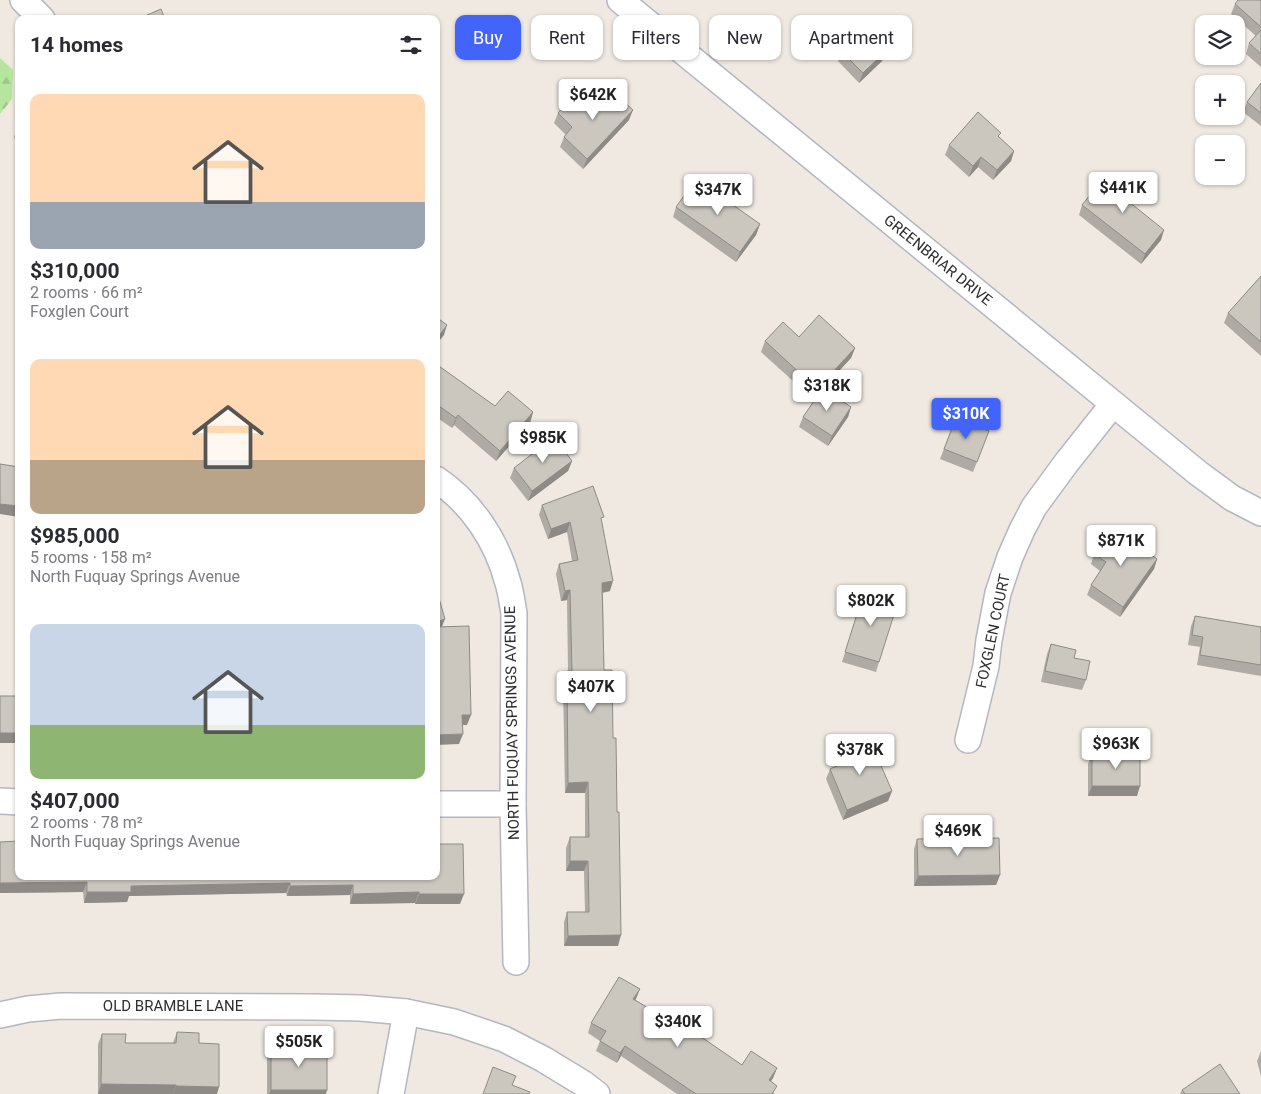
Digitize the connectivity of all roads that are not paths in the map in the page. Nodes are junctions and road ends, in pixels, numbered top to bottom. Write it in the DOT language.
graph roads {
  1 [pos="23,0"];
  2 [pos="620,0"];
  3 [pos="38,15"];
  4 [pos="1113,404"];
  5 [pos="440,482"];
  6 [pos="1261,513"];
  7 [pos="968,740"];
  8 [pos="0,802"];
  9 [pos="15,802"];
  10 [pos="440,804"];
  11 [pos="513,804"];
  12 [pos="516,962"];
  13 [pos="406,1012"];
  14 [pos="0,1015"];
  15 [pos="391,1094"];
  16 [pos="597,1094"];
  1 -- 3 [label="street"];
  2 -- 4 [label="street, GREENBRIAR DRIVE"];
  4 -- 6 [label="street, GREENBRIAR DRIVE"];
  4 -- 7 [label="street, FOXGLEN COURT"];
  5 -- 11 [label="street, NORTH FUQUAY SPRINGS AVENUE"];
  8 -- 9 [label="street"];
  10 -- 11 [label="street"];
  11 -- 12 [label="street, NORTH FUQUAY SPRINGS AVENUE"];
  13 -- 14 [label="street, OLD BRAMBLE LANE"];
  13 -- 15 [label="street"];
  13 -- 16 [label="street, OLD BRAMBLE LANE"];
}
